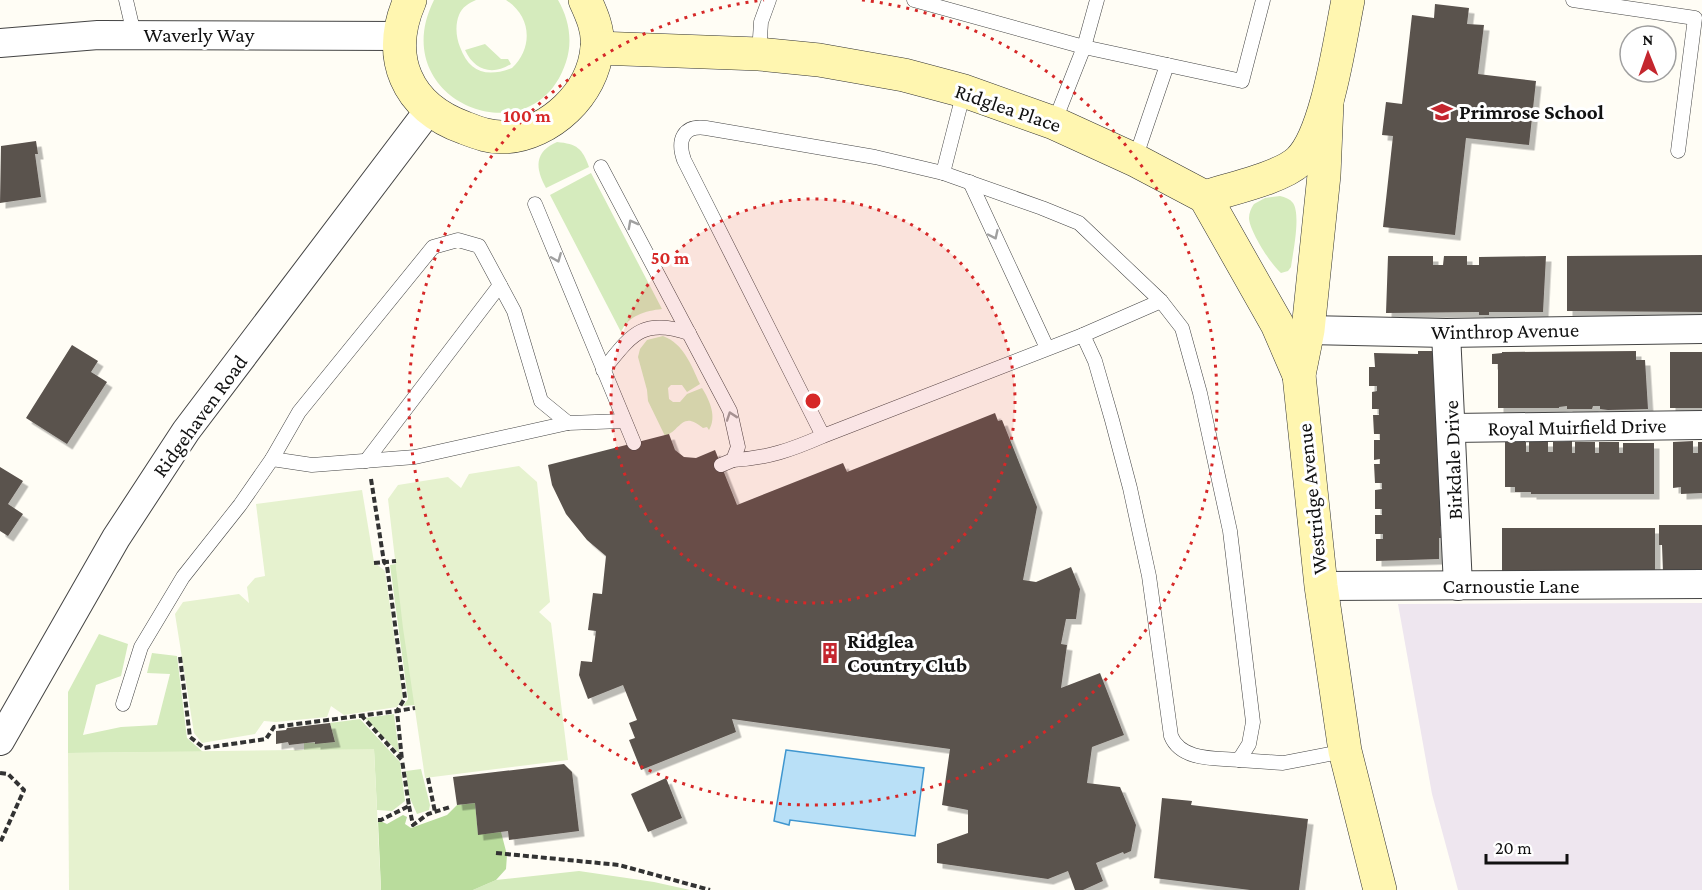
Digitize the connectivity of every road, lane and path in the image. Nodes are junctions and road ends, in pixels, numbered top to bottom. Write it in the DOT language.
graph roads {
  1 [pos="126,0"];
  2 [pos="410,0"];
  3 [pos="585,0"];
  4 [pos="770,0"];
  5 [pos="914,0"];
  6 [pos="1097,0"];
  7 [pos="1263,0"];
  8 [pos="1348,0"];
  9 [pos="1573,0"];
  10 [pos="134,34"];
  11 [pos="399,36"];
  12 [pos="0,43"];
  13 [pos="1084,47"];
  14 [pos="597,48"];
  15 [pos="759,54"];
  16 [pos="1167,65"];
  17 [pos="964,91"];
  18 [pos="1327,103"];
  19 [pos="429,110"];
  20 [pos="1054,123"];
  21 [pos="1678,151"];
  22 [pos="1135,160"];
  23 [pos="601,167"];
  24 [pos="943,173"];
  25 [pos="969,182"];
  26 [pos="1205,197"];
  27 [pos="536,204"];
  28 [pos="500,285"];
  29 [pos="1161,301"];
  30 [pos="1702,329"];
  31 [pos="1308,330"];
  32 [pos="689,333"];
  33 [pos="1446,333"];
  34 [pos="1083,335"];
  35 [pos="1047,348"];
  36 [pos="603,370"];
  37 [pos="1299,375"];
  38 [pos="623,421"];
  39 [pos="568,423"];
  40 [pos="1702,425"];
  41 [pos="1452,428"];
  42 [pos="823,436"];
  43 [pos="634,443"];
  44 [pos="272,459"];
  45 [pos="366,461"];
  46 [pos="396,561"];
  47 [pos="384,562"];
  48 [pos="374,563"];
  49 [pos="1702,584"];
  50 [pos="1321,585"];
  51 [pos="1458,586"];
  52 [pos="180,657"];
  53 [pos="123,704"];
  54 [pos="415,708"];
  55 [pos="397,711"];
  56 [pos="361,715"];
  57 [pos="0,741"];
  58 [pos="1345,751"];
  59 [pos="402,760"];
  60 [pos="1239,760"];
  61 [pos="0,773"];
  62 [pos="428,778"];
  63 [pos="409,806"];
  64 [pos="450,807"];
  65 [pos="435,812"];
  66 [pos="378,820"];
  67 [pos="0,843"];
  68 [pos="496,853"];
  69 [pos="711,890"];
  70 [pos="1380,890"];
  1 -- 10 [label="lane"];
  2 -- 11 [label="street"];
  3 -- 14 [label="street"];
  4 -- 15 [label="lane"];
  5 -- 13 [label="lane"];
  6 -- 13 [label="lane"];
  7 -- 16 [label="lane"];
  8 -- 18 [label="street, Westridge Avenue"];
  9 -- 21 [label="lane"];
  10 -- 11 [label="street, Waverly Way"];
  10 -- 12 [label="street, Waverly Way"];
  11 -- 19 [label="street"];
  13 -- 16 [label="lane"];
  13 -- 20 [label="lane"];
  14 -- 15 [label="street, Ridglea Place"];
  14 -- 19 [label="street"];
  15 -- 17 [label="street, Ridglea Place"];
  16 -- 22 [label="lane"];
  17 -- 20 [label="street, Ridglea Place"];
  17 -- 24 [label="lane"];
  18 -- 26 [label="street, Westridge Avenue"];
  18 -- 31 [label="street, Westridge Avenue"];
  19 -- 57 [label="street, Ridgehaven Road"];
  20 -- 22 [label="street, Ridglea Place"];
  22 -- 26 [label="street, Ridglea Place"];
  32 -- 23 [label="lane, one-way"];
  24 -- 25 [label="lane"];
  24 -- 42 [label="lane"];
  25 -- 29 [label="lane"];
  25 -- 35 [label="lane, one-way"];
  26 -- 37 [label="street"];
  27 -- 36 [label="lane, one-way"];
  28 -- 39 [label="lane"];
  28 -- 44 [label="lane"];
  28 -- 45 [label="lane"];
  29 -- 34 [label="lane"];
  29 -- 60 [label="lane"];
  30 -- 33 [label="street, Winthrop Avenue"];
  31 -- 33 [label="street, Winthrop Avenue"];
  31 -- 37 [label="street, Westridge Avenue"];
  32 -- 36 [label="lane"];
  42 -- 32 [label="lane, one-way"];
  33 -- 41 [label="street, Birkdale Drive"];
  34 -- 35 [label="lane"];
  34 -- 60 [label="lane"];
  35 -- 42 [label="lane"];
  36 -- 38 [label="lane"];
  37 -- 50 [label="street, Westridge Avenue"];
  38 -- 39 [label="lane"];
  38 -- 43 [label="lane"];
  39 -- 45 [label="lane"];
  40 -- 41 [label="street, Royal Muirfield Drive"];
  41 -- 51 [label="street, Birkdale Drive"];
  44 -- 45 [label="lane"];
  44 -- 53 [label="lane"];
  45 -- 47 [label="path"];
  46 -- 47 [label="path"];
  47 -- 48 [label="path"];
  47 -- 55 [label="path"];
  49 -- 51 [label="street, Carnoustie Lane"];
  50 -- 51 [label="street, Carnoustie Lane"];
  50 -- 58 [label="street, Westridge Avenue"];
  52 -- 56 [label="path"];
  54 -- 55 [label="path"];
  55 -- 56 [label="path"];
  55 -- 59 [label="path"];
  56 -- 59 [label="path"];
  58 -- 60 [label="lane"];
  58 -- 70 [label="street, Westridge Avenue"];
  59 -- 63 [label="path"];
  61 -- 67 [label="path"];
  62 -- 65 [label="path"];
  63 -- 65 [label="path"];
  63 -- 66 [label="path"];
  64 -- 65 [label="path"];
  68 -- 69 [label="path"];
}
